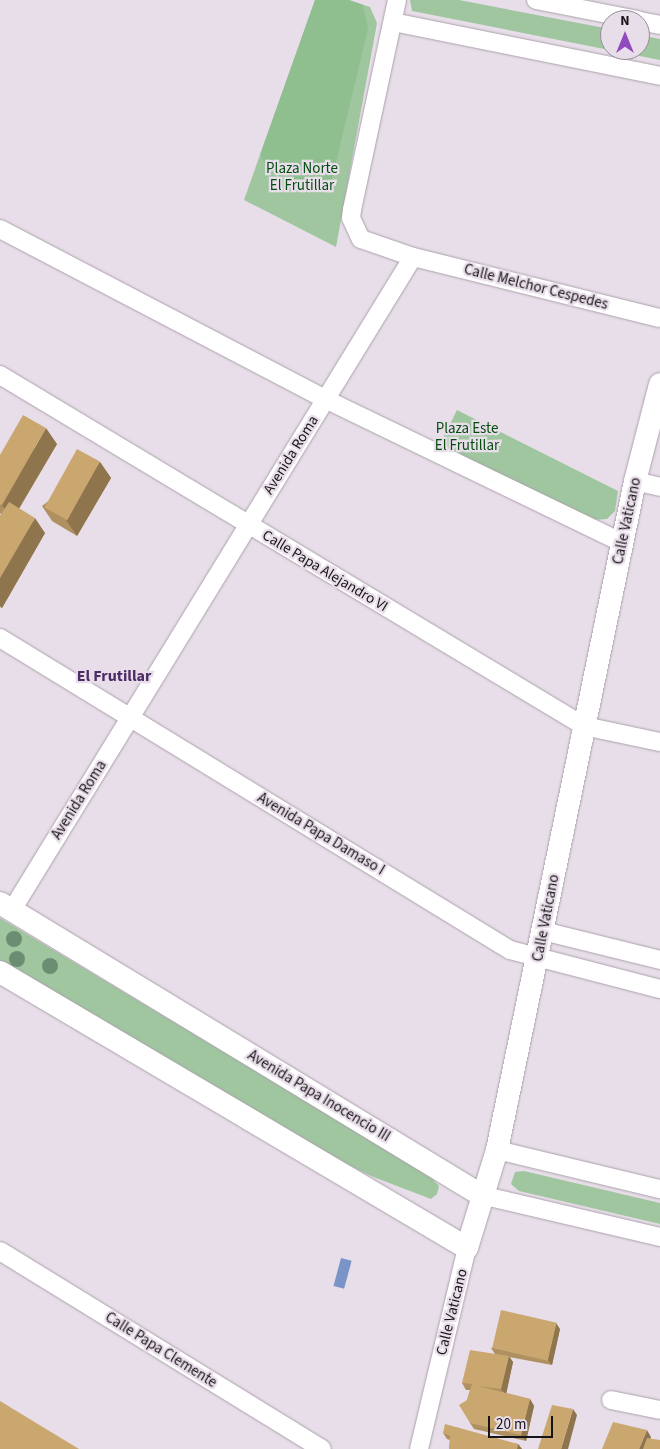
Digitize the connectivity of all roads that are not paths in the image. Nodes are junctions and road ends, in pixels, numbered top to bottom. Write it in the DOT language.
graph roads {
  1 [pos="536,0"];
  2 [pos="393,1"];
  3 [pos="584,4"];
  4 [pos="605,10"];
  5 [pos="392,22"];
  6 [pos="660,76"];
  7 [pos="0,230"];
  8 [pos="413,257"];
  9 [pos="660,318"];
  10 [pos="0,375"];
  11 [pos="660,384"];
  12 [pos="325,400"];
  13 [pos="635,482"];
  14 [pos="660,486"];
  15 [pos="248,525"];
  16 [pos="622,543"];
  17 [pos="0,638"];
  18 [pos="130,718"];
  19 [pos="584,726"];
  20 [pos="660,742"];
  21 [pos="6,907"];
  22 [pos="544,931"];
  23 [pos="538,959"];
  24 [pos="660,960"];
  25 [pos="0,972"];
  26 [pos="660,989"];
  27 [pos="497,1150"];
  28 [pos="660,1189"];
  29 [pos="481,1195"];
  30 [pos="660,1236"];
  31 [pos="468,1248"];
  32 [pos="0,1251"];
  33 [pos="611,1400"];
  34 [pos="660,1410"];
  35 [pos="322,1449"];
  36 [pos="419,1449"];
  1 -- 3 [label="street"];
  2 -- 5 [label="street"];
  3 -- 4 [label="street"];
  5 -- 6 [label="street"];
  5 -- 8 [label="street"];
  7 -- 12 [label="street"];
  8 -- 9 [label="street, Calle Melchor Cespedes"];
  8 -- 12 [label="street, Avenida Roma"];
  10 -- 15 [label="street, Calle Papa Alejandro VI"];
  11 -- 13 [label="street, Calle Vaticano"];
  12 -- 15 [label="street, Avenida Roma"];
  12 -- 16 [label="street"];
  13 -- 14 [label="street"];
  13 -- 16 [label="street, Calle Vaticano"];
  15 -- 18 [label="street, Avenida Roma"];
  15 -- 19 [label="street, Calle Papa Alejandro VI"];
  16 -- 19 [label="street, Calle Vaticano"];
  17 -- 18 [label="street, Avenida Papa Damaso I"];
  18 -- 21 [label="street, Avenida Roma"];
  18 -- 23 [label="street, Avenida Papa Damaso I"];
  19 -- 20 [label="street, Calle Papa Alejandro VI"];
  19 -- 22 [label="street, Calle Vaticano"];
  21 -- 29 [label="street, Avenida Papa Inocencio III"];
  22 -- 23 [label="street, Calle Vaticano"];
  22 -- 24 [label="street"];
  23 -- 26 [label="street, Avenida Papa Damaso I"];
  23 -- 27 [label="street, Calle Vaticano"];
  25 -- 31 [label="street"];
  27 -- 28 [label="street"];
  27 -- 29 [label="street, Calle Vaticano"];
  29 -- 30 [label="street, Avenida Papa Inocencio III"];
  29 -- 31 [label="street, Calle Vaticano"];
  31 -- 36 [label="street, Calle Vaticano"];
  32 -- 35 [label="street, Calle Papa Clemente"];
  33 -- 34 [label="street"];
}
